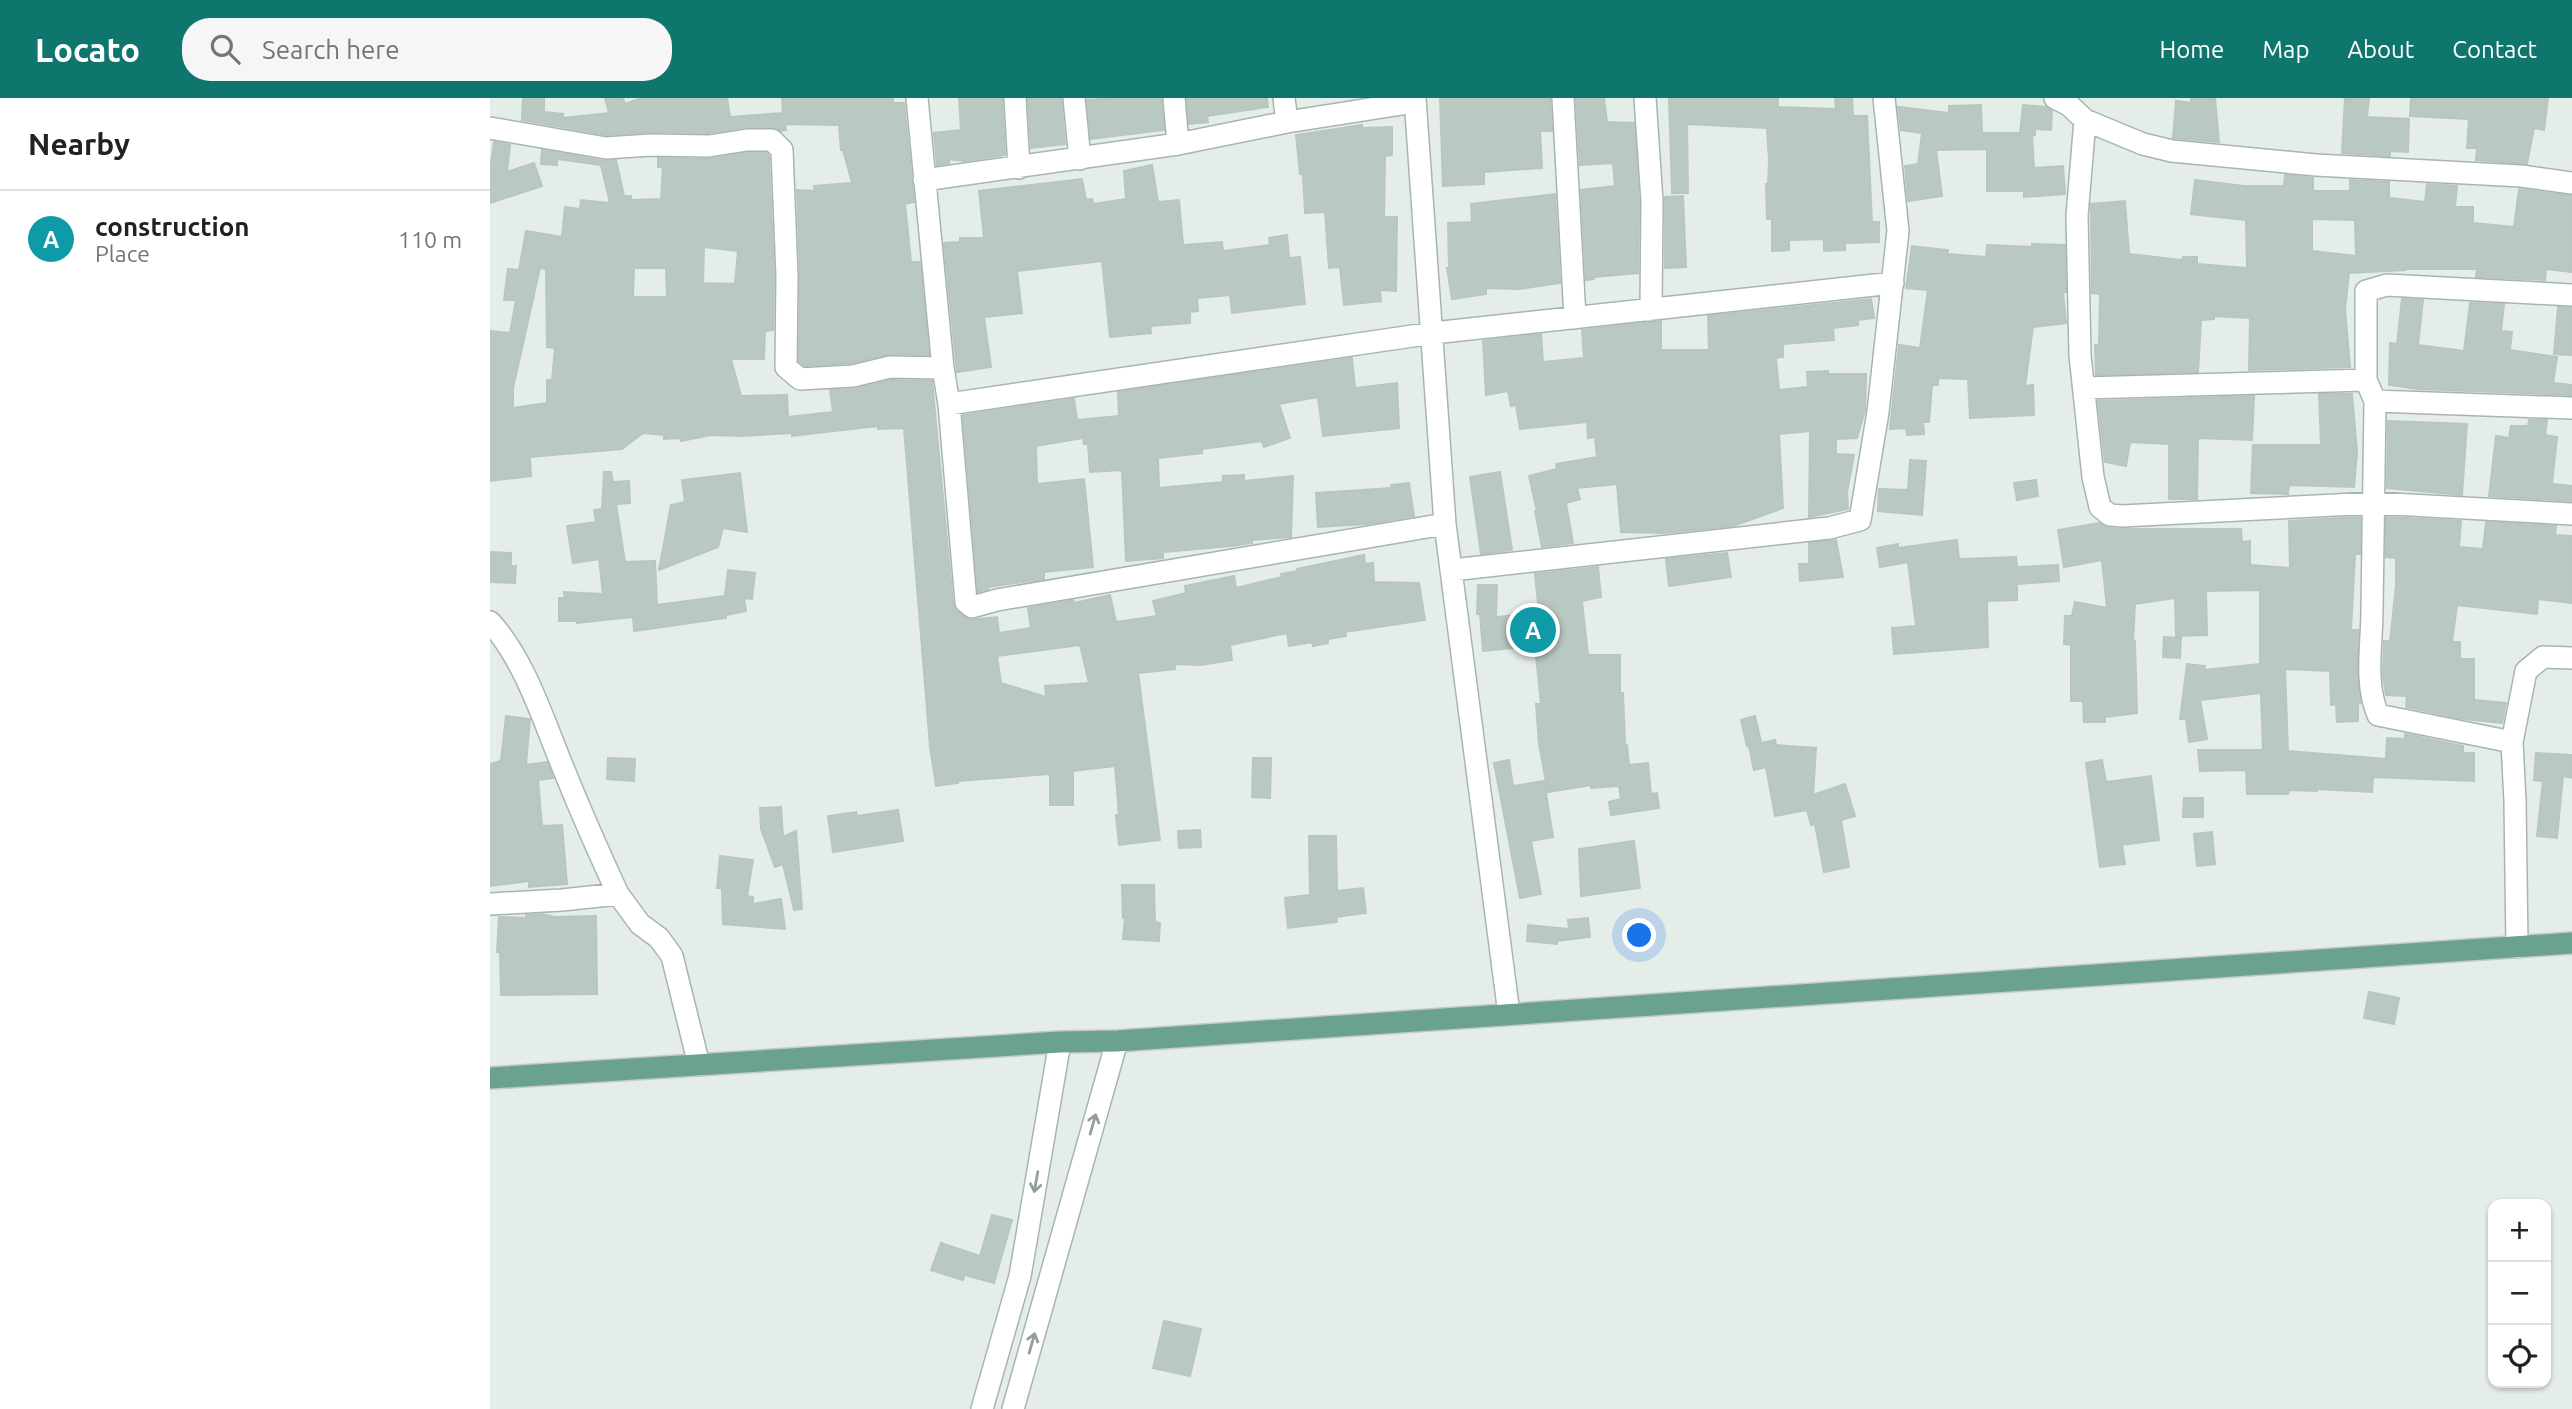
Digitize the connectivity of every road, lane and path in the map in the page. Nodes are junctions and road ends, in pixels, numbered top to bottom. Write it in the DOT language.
graph roads {
  1 [pos="917,98"];
  2 [pos="1015,98"];
  3 [pos="1073,98"];
  4 [pos="1174,98"];
  5 [pos="1284,98"];
  6 [pos="1563,98"];
  7 [pos="1645,98"];
  8 [pos="1884,98"];
  9 [pos="2055,98"];
  10 [pos="1415,100"];
  11 [pos="2085,120"];
  12 [pos="1287,122"];
  13 [pos="490,128"];
  14 [pos="1178,144"];
  15 [pos="1080,159"];
  16 [pos="1019,168"];
  17 [pos="924,180"];
  18 [pos="2572,183"];
  19 [pos="1893,283"];
  20 [pos="2572,295"];
  21 [pos="1651,310"];
  22 [pos="1575,318"];
  23 [pos="1433,333"];
  24 [pos="943,368"];
  25 [pos="2366,380"];
  26 [pos="2085,388"];
  27 [pos="2375,401"];
  28 [pos="949,404"];
  29 [pos="2572,408"];
  30 [pos="2374,503"];
  31 [pos="2572,514"];
  32 [pos="1445,524"];
  33 [pos="1452,570"];
  34 [pos="490,622"];
  35 [pos="2572,659"];
  36 [pos="2512,742"];
  37 [pos="618,894"];
  38 [pos="490,904"];
  39 [pos="2572,943"];
  40 [pos="2517,947"];
  41 [pos="1509,1014"];
  42 [pos="1117,1041"];
  43 [pos="1060,1042"];
  44 [pos="699,1065"];
  45 [pos="490,1078"];
  46 [pos="982,1409"];
  47 [pos="1013,1409"];
  1 -- 17 [label="street"];
  2 -- 16 [label="street"];
  3 -- 15 [label="street"];
  4 -- 14 [label="street"];
  5 -- 12 [label="street"];
  6 -- 22 [label="street"];
  7 -- 21 [label="street"];
  8 -- 19 [label="street"];
  9 -- 11 [label="street"];
  10 -- 12 [label="street"];
  10 -- 23 [label="street"];
  11 -- 18 [label="street"];
  11 -- 26 [label="street"];
  12 -- 14 [label="street"];
  13 -- 24 [label="street"];
  14 -- 15 [label="street"];
  15 -- 16 [label="street"];
  16 -- 17 [label="street"];
  17 -- 24 [label="street"];
  19 -- 21 [label="street"];
  19 -- 33 [label="street"];
  20 -- 25 [label="street"];
  21 -- 22 [label="street"];
  22 -- 23 [label="street"];
  23 -- 28 [label="street"];
  23 -- 32 [label="street"];
  24 -- 28 [label="street"];
  25 -- 26 [label="street"];
  25 -- 27 [label="street"];
  26 -- 30 [label="street"];
  27 -- 29 [label="street"];
  27 -- 30 [label="street"];
  28 -- 32 [label="street"];
  30 -- 31 [label="street"];
  30 -- 36 [label="street"];
  32 -- 33 [label="street"];
  33 -- 41 [label="street"];
  34 -- 37 [label="street"];
  35 -- 36 [label="street"];
  36 -- 40 [label="street"];
  37 -- 38 [label="street"];
  37 -- 44 [label="street"];
  39 -- 40 [label="main road"];
  40 -- 41 [label="main road"];
  41 -- 42 [label="main road"];
  42 -- 43 [label="main road"];
  47 -- 42 [label="street, one-way"];
  43 -- 44 [label="main road"];
  43 -- 46 [label="street, one-way"];
  44 -- 45 [label="main road"];
}
